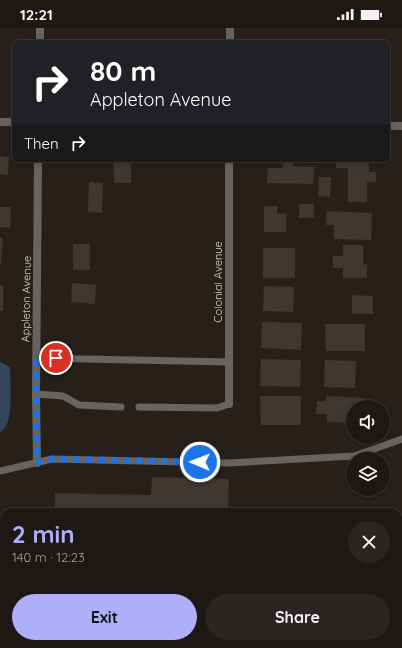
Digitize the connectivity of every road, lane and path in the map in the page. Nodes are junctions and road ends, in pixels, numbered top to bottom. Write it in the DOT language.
graph roads {
  1 [pos="40,28"];
  2 [pos="230,28"];
  3 [pos="40,40"];
  4 [pos="230,40"];
  5 [pos="0,122"];
  6 [pos="12,122"];
  7 [pos="390,126"];
  8 [pos="402,126"];
  9 [pos="38,162"];
  10 [pos="229,162"];
  11 [pos="36,358"];
  12 [pos="229,362"];
  13 [pos="36,394"];
  14 [pos="230,404"];
  15 [pos="121,407"];
  16 [pos="139,407"];
  17 [pos="402,439"];
  18 [pos="37,462"];
  19 [pos="0,471"];
  1 -- 3 [label="street"];
  2 -- 4 [label="street"];
  5 -- 6 [label="street"];
  7 -- 8 [label="street"];
  9 -- 11 [label="street, Appleton Avenue"];
  10 -- 12 [label="street, Colonial Avenue"];
  11 -- 12 [label="lane"];
  11 -- 13 [label="street, Appleton Avenue"];
  12 -- 14 [label="street, Colonial Avenue"];
  13 -- 15 [label="lane"];
  13 -- 18 [label="street, Appleton Avenue"];
  14 -- 16 [label="lane"];
  17 -- 18 [label="lane"];
  18 -- 19 [label="lane"];
}
